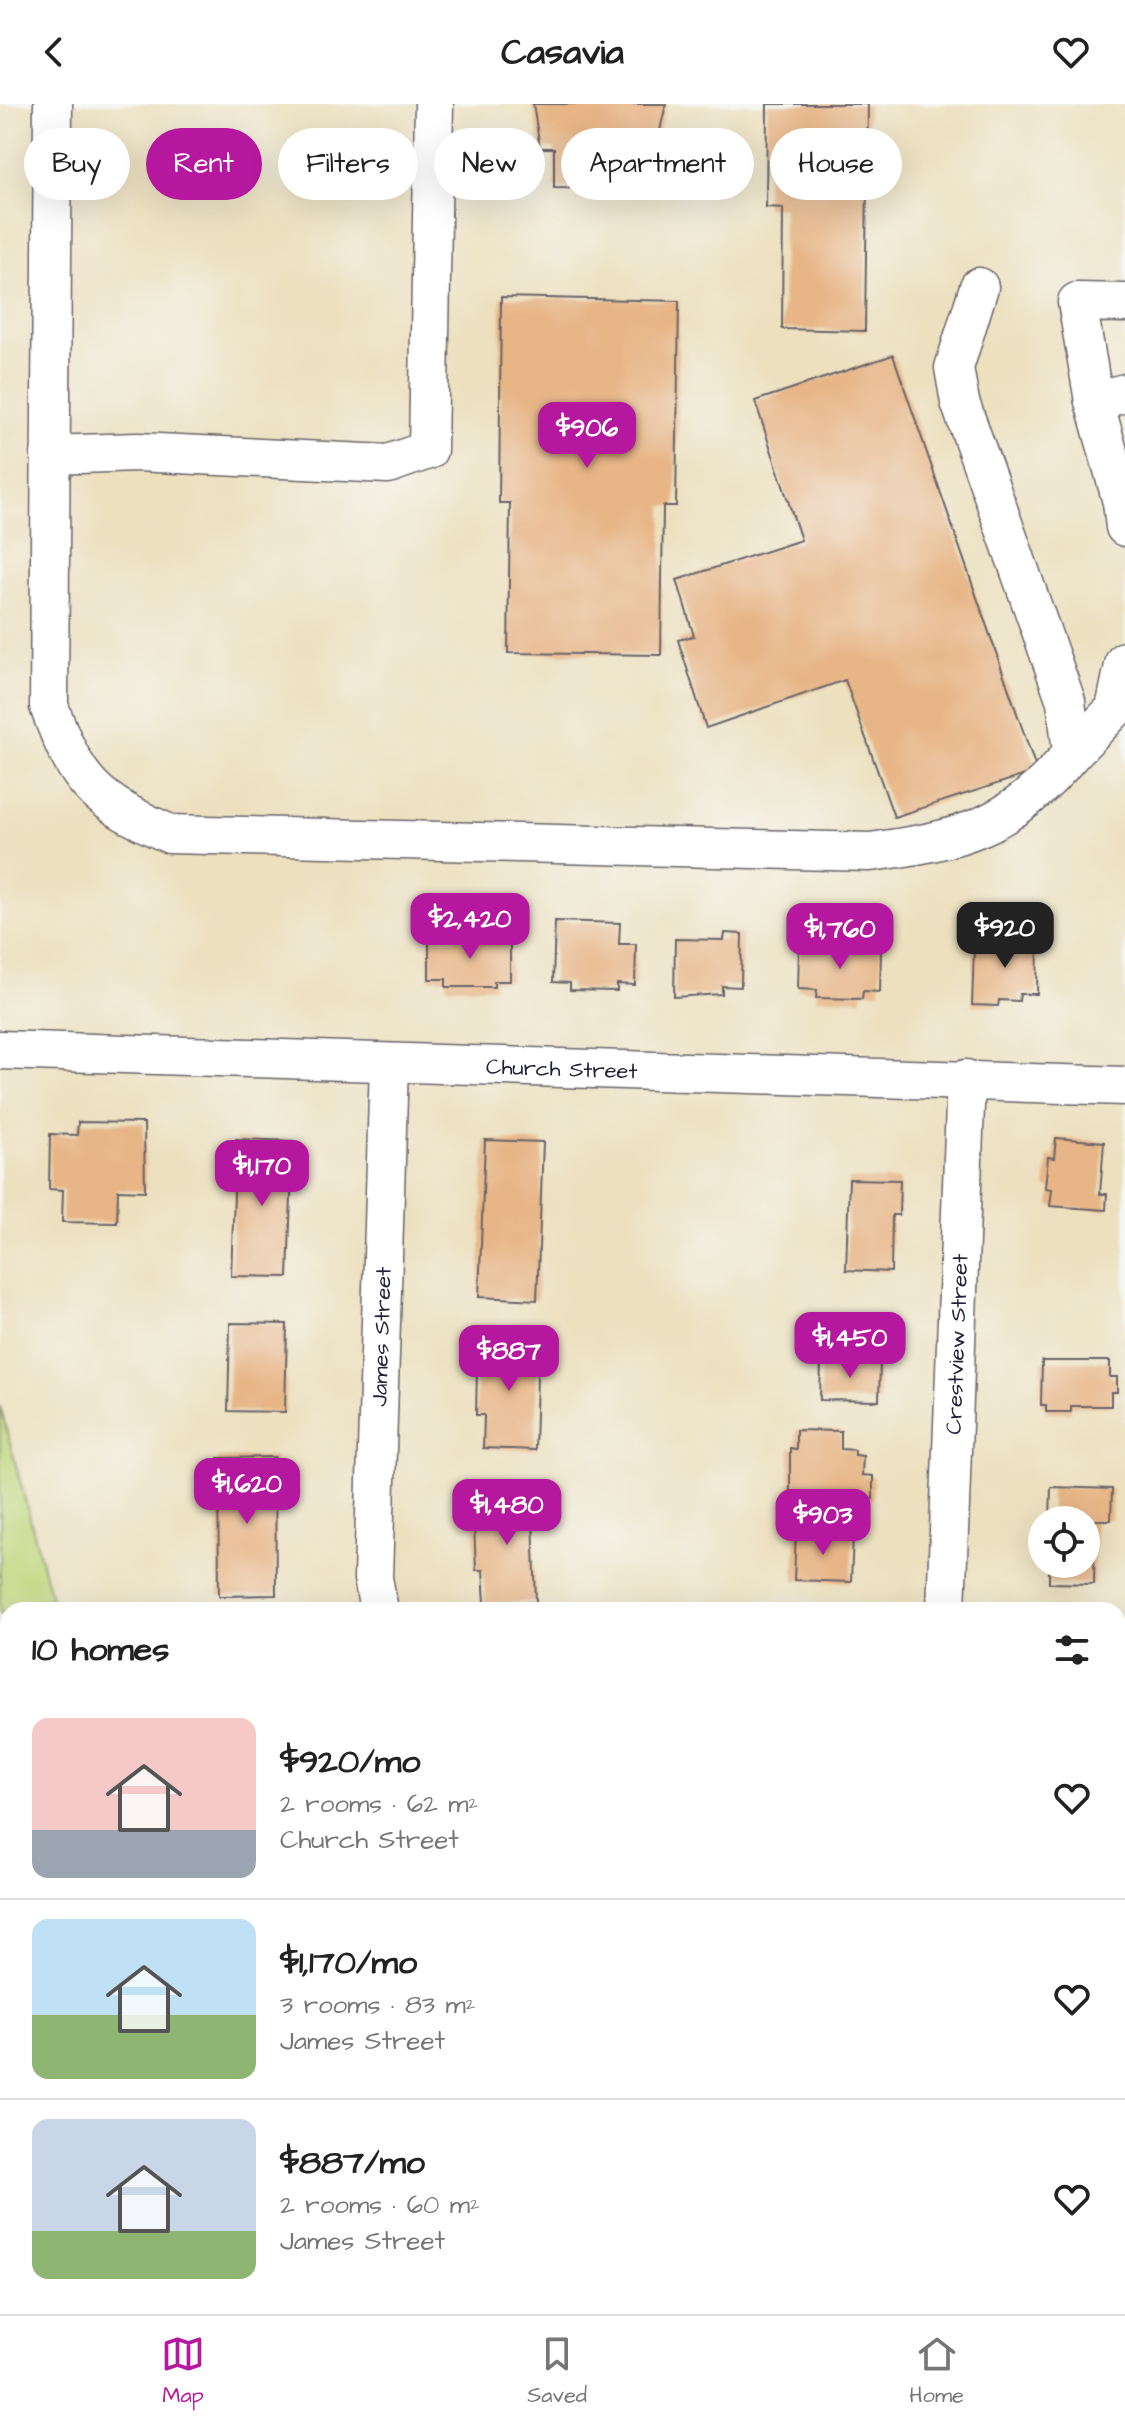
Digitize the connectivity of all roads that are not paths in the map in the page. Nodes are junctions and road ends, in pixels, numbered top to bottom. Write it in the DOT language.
graph roads {
  1 [pos="53,104"];
  2 [pos="434,104"];
  3 [pos="979,287"];
  4 [pos="1125,303"];
  5 [pos="1110,397"];
  6 [pos="50,455"];
  7 [pos="1125,527"];
  8 [pos="1125,661"];
  9 [pos="1072,753"];
  10 [pos="0,1050"];
  11 [pos="389,1064"];
  12 [pos="966,1079"];
  13 [pos="1125,1086"];
  14 [pos="378,1602"];
  15 [pos="946,1602"];
  1 -- 6 [label="street"];
  2 -- 6 [label="street"];
  3 -- 9 [label="street"];
  4 -- 5 [label="street"];
  5 -- 7 [label="street"];
  6 -- 9 [label="street"];
  8 -- 9 [label="street"];
  10 -- 11 [label="street, Church Street"];
  11 -- 12 [label="street, Church Street"];
  11 -- 14 [label="street, James Street"];
  12 -- 13 [label="street, Church Street"];
  12 -- 15 [label="street, Crestview Street"];
}
